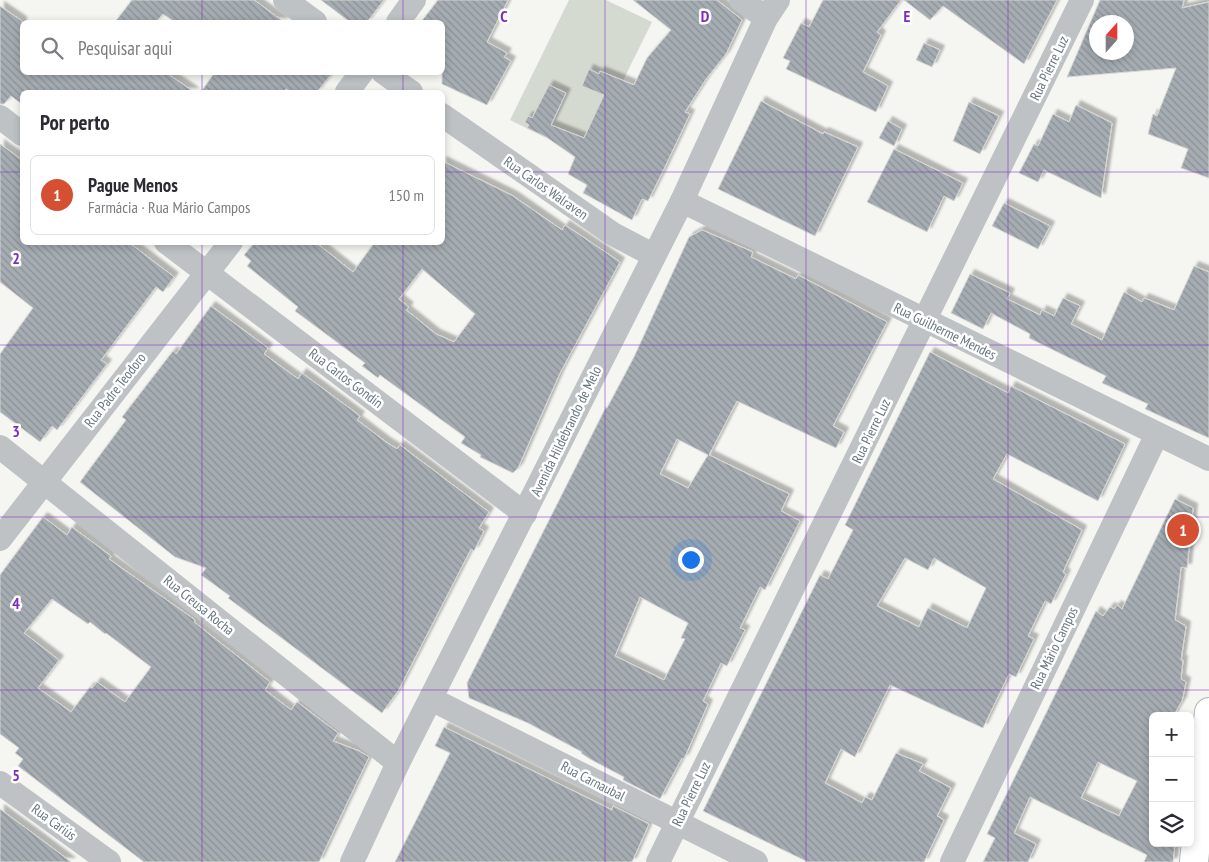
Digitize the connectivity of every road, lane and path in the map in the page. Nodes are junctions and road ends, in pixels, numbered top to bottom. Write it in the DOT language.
graph roads {
  1 [pos="285,0"];
  2 [pos="414,0"];
  3 [pos="740,0"];
  4 [pos="1082,0"];
  5 [pos="772,9"];
  6 [pos="312,20"];
  7 [pos="399,20"];
  8 [pos="360,75"];
  9 [pos="387,75"];
  10 [pos="348,90"];
  11 [pos="408,90"];
  12 [pos="0,117"];
  13 [pos="445,117"];
  14 [pos="20,132"];
  15 [pos="682,201"];
  16 [pos="170,245"];
  17 [pos="229,245"];
  18 [pos="653,255"];
  19 [pos="207,273"];
  20 [pos="925,321"];
  21 [pos="1157,434"];
  22 [pos="0,447"];
  23 [pos="1209,459"];
  24 [pos="44,481"];
  25 [pos="525,514"];
  26 [pos="0,539"];
  27 [pos="431,700"];
  28 [pos="1209,712"];
  29 [pos="398,763"];
  30 [pos="0,782"];
  31 [pos="677,823"];
  32 [pos="109,862"];
  33 [pos="352,862"];
  34 [pos="658,862"];
  35 [pos="756,862"];
  36 [pos="952,862"];
  37 [pos="1194,862"];
  1 -- 6 [label="street"];
  2 -- 7 [label="street"];
  3 -- 5 [label="street"];
  4 -- 20 [label="street, Rua Pierre Luz"];
  5 -- 15 [label="street, Avenida Hildebrando de Melo"];
  8 -- 10 [label="street"];
  9 -- 11 [label="street"];
  12 -- 14 [label="street"];
  13 -- 18 [label="street, Rua Carlos Walraven"];
  15 -- 18 [label="street, Avenida Hildebrando de Melo"];
  15 -- 20 [label="street, Rua Guilherme Mendes"];
  16 -- 19 [label="street, Rua Carlos Gondin"];
  17 -- 19 [label="street, Rua Padre Teodoro"];
  18 -- 25 [label="street, Avenida Hildebrando de Melo"];
  19 -- 24 [label="street, Rua Padre Teodoro"];
  19 -- 25 [label="street, Rua Carlos Gondin"];
  20 -- 21 [label="street, Rua Guilherme Mendes"];
  20 -- 31 [label="street, Rua Pierre Luz"];
  21 -- 23 [label="street, Rua Guilherme Mendes"];
  21 -- 36 [label="street, Rua Mário Campos"];
  22 -- 24 [label="street, Rua Creusa Rocha"];
  24 -- 26 [label="street, Rua Padre Teodoro"];
  24 -- 29 [label="street, Rua Creusa Rocha"];
  25 -- 27 [label="street, Avenida Hildebrando de Melo"];
  27 -- 29 [label="street, Avenida Hildebrando de Melo"];
  27 -- 31 [label="street, Rua Carnaubal"];
  28 -- 37 [label="main road"];
  29 -- 33 [label="street, Avenida Hildebrando de Melo"];
  30 -- 32 [label="street, Rua Cariús"];
  31 -- 34 [label="street, Rua Pierre Luz"];
  31 -- 35 [label="street, Rua Carnaubal"];
}
